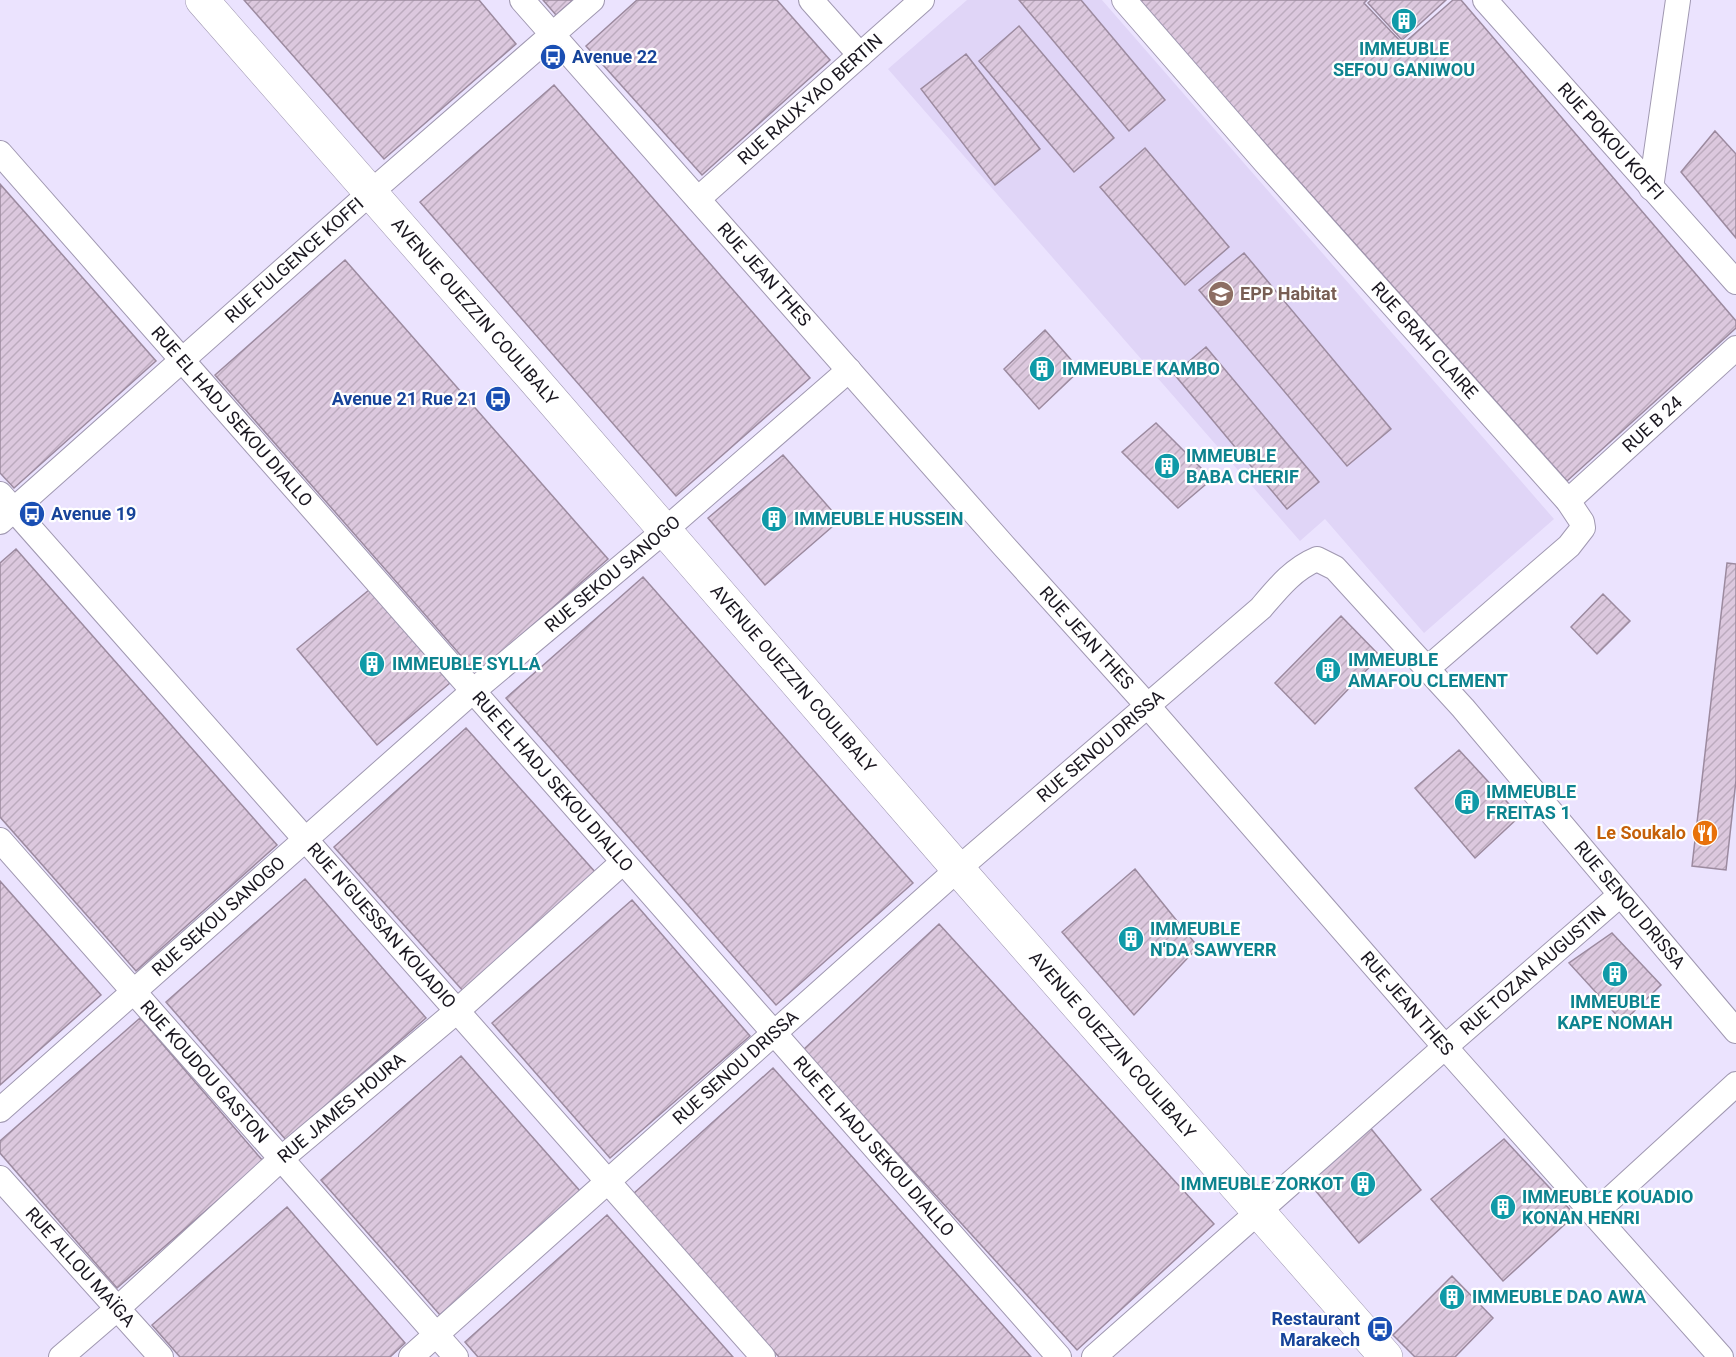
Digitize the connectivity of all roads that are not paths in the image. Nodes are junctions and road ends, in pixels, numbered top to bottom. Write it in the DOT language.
graph roads {
  1 [pos="201,0"];
  2 [pos="522,0"];
  3 [pos="592,0"];
  4 [pos="811,0"];
  5 [pos="922,0"];
  6 [pos="1124,0"];
  7 [pos="1485,0"];
  8 [pos="1678,0"];
  9 [pos="553,35"];
  10 [pos="860,55"];
  11 [pos="0,153"];
  12 [pos="1651,188"];
  13 [pos="370,193"];
  14 [pos="698,199"];
  15 [pos="1736,282"];
  16 [pos="1736,348"];
  17 [pos="182,360"];
  18 [pos="849,370"];
  19 [pos="1568,501"];
  20 [pos="4,509"];
  21 [pos="664,531"];
  22 [pos="1428,668"];
  23 [pos="473,691"];
  24 [pos="1147,705"];
  25 [pos="0,840"];
  26 [pos="304,841"];
  27 [pos="623,862"];
  28 [pos="958,869"];
  29 [pos="1620,895"];
  30 [pos="134,991"];
  31 [pos="457,1011"];
  32 [pos="1736,1031"];
  33 [pos="774,1034"];
  34 [pos="1445,1047"];
  35 [pos="1736,1084"];
  36 [pos="0,1110"];
  37 [pos="282,1158"];
  38 [pos="0,1178"];
  39 [pos="607,1182"];
  40 [pos="1258,1213"];
  41 [pos="1594,1214"];
  42 [pos="117,1309"];
  43 [pos="436,1335"];
  44 [pos="61,1357"];
  45 [pos="160,1357"];
  46 [pos="411,1357"];
  47 [pos="456,1357"];
  48 [pos="763,1357"];
  49 [pos="1059,1357"];
  50 [pos="1094,1357"];
  51 [pos="1386,1357"];
  52 [pos="1721,1357"];
  1 -- 13 [label="street, AVENUE OUEZZIN COULIBALY"];
  2 -- 9 [label="street, RUE JEAN THES"];
  3 -- 9 [label="street, RUE FULGENCE KOFFI"];
  4 -- 10 [label="street"];
  5 -- 10 [label="street, RUE RAUX-YAO BERTIN"];
  6 -- 19 [label="street, RUE GRAH CLAIRE"];
  7 -- 12 [label="street, RUE POKOU KOFFI"];
  8 -- 12 [label="street"];
  9 -- 13 [label="street, RUE FULGENCE KOFFI"];
  9 -- 14 [label="street, RUE JEAN THES"];
  10 -- 14 [label="street, RUE RAUX-YAO BERTIN"];
  11 -- 17 [label="street, RUE EL HADJ SEKOU DIALLO"];
  12 -- 15 [label="street, RUE POKOU KOFFI"];
  13 -- 17 [label="street, RUE FULGENCE KOFFI"];
  13 -- 21 [label="street, AVENUE OUEZZIN COULIBALY"];
  14 -- 18 [label="street, RUE JEAN THES"];
  16 -- 19 [label="street, RUE B 24"];
  17 -- 20 [label="street, RUE FULGENCE KOFFI"];
  17 -- 23 [label="street, RUE EL HADJ SEKOU DIALLO"];
  18 -- 21 [label="street, RUE SEKOU SANOGO"];
  18 -- 24 [label="street, RUE JEAN THES"];
  19 -- 22 [label="street, RUE GRAH CLAIRE"];
  20 -- 26 [label="street, RUE N'GUESSAN KOUADIO"];
  21 -- 23 [label="street, RUE SEKOU SANOGO"];
  21 -- 28 [label="street, AVENUE OUEZZIN COULIBALY"];
  22 -- 24 [label="street, RUE SENOU DRISSA"];
  22 -- 29 [label="street, RUE SENOU DRISSA"];
  23 -- 26 [label="street, RUE SEKOU SANOGO"];
  23 -- 27 [label="street, RUE EL HADJ SEKOU DIALLO"];
  24 -- 28 [label="street, RUE SENOU DRISSA"];
  24 -- 34 [label="street, RUE JEAN THES"];
  25 -- 30 [label="street, RUE KOUDOU GASTON"];
  26 -- 30 [label="street, RUE SEKOU SANOGO"];
  26 -- 31 [label="street, RUE N'GUESSAN KOUADIO"];
  27 -- 31 [label="street, RUE JAMES HOURA"];
  27 -- 33 [label="street, RUE EL HADJ SEKOU DIALLO"];
  28 -- 33 [label="street, RUE SENOU DRISSA"];
  28 -- 40 [label="street, AVENUE OUEZZIN COULIBALY"];
  29 -- 32 [label="street, RUE SENOU DRISSA"];
  29 -- 34 [label="street, RUE TOZAN AUGUSTIN"];
  30 -- 36 [label="street, RUE SEKOU SANOGO"];
  30 -- 37 [label="street, RUE KOUDOU GASTON"];
  31 -- 37 [label="street, RUE JAMES HOURA"];
  31 -- 39 [label="street, RUE N'GUESSAN KOUADIO"];
  33 -- 39 [label="street, RUE SENOU DRISSA"];
  33 -- 49 [label="street, RUE EL HADJ SEKOU DIALLO"];
  34 -- 40 [label="street, RUE TOZAN AUGUSTIN"];
  34 -- 41 [label="street, RUE JEAN THES"];
  35 -- 41 [label="street"];
  37 -- 42 [label="street, RUE JAMES HOURA"];
  37 -- 43 [label="street, RUE KOUDOU GASTON"];
  38 -- 42 [label="street, RUE ALLOU MAÏGA"];
  39 -- 43 [label="street, RUE SENOU DRISSA"];
  39 -- 48 [label="street, RUE N'GUESSAN KOUADIO"];
  40 -- 50 [label="street, RUE TOZAN AUGUSTIN"];
  40 -- 51 [label="street, AVENUE OUEZZIN COULIBALY"];
  41 -- 52 [label="street, RUE JEAN THES"];
  42 -- 44 [label="street, RUE JAMES HOURA"];
  42 -- 45 [label="street, RUE ALLOU MAÏGA"];
  43 -- 46 [label="street, RUE SENOU DRISSA"];
  43 -- 47 [label="street, RUE KOUDOU GASTON"];
}
